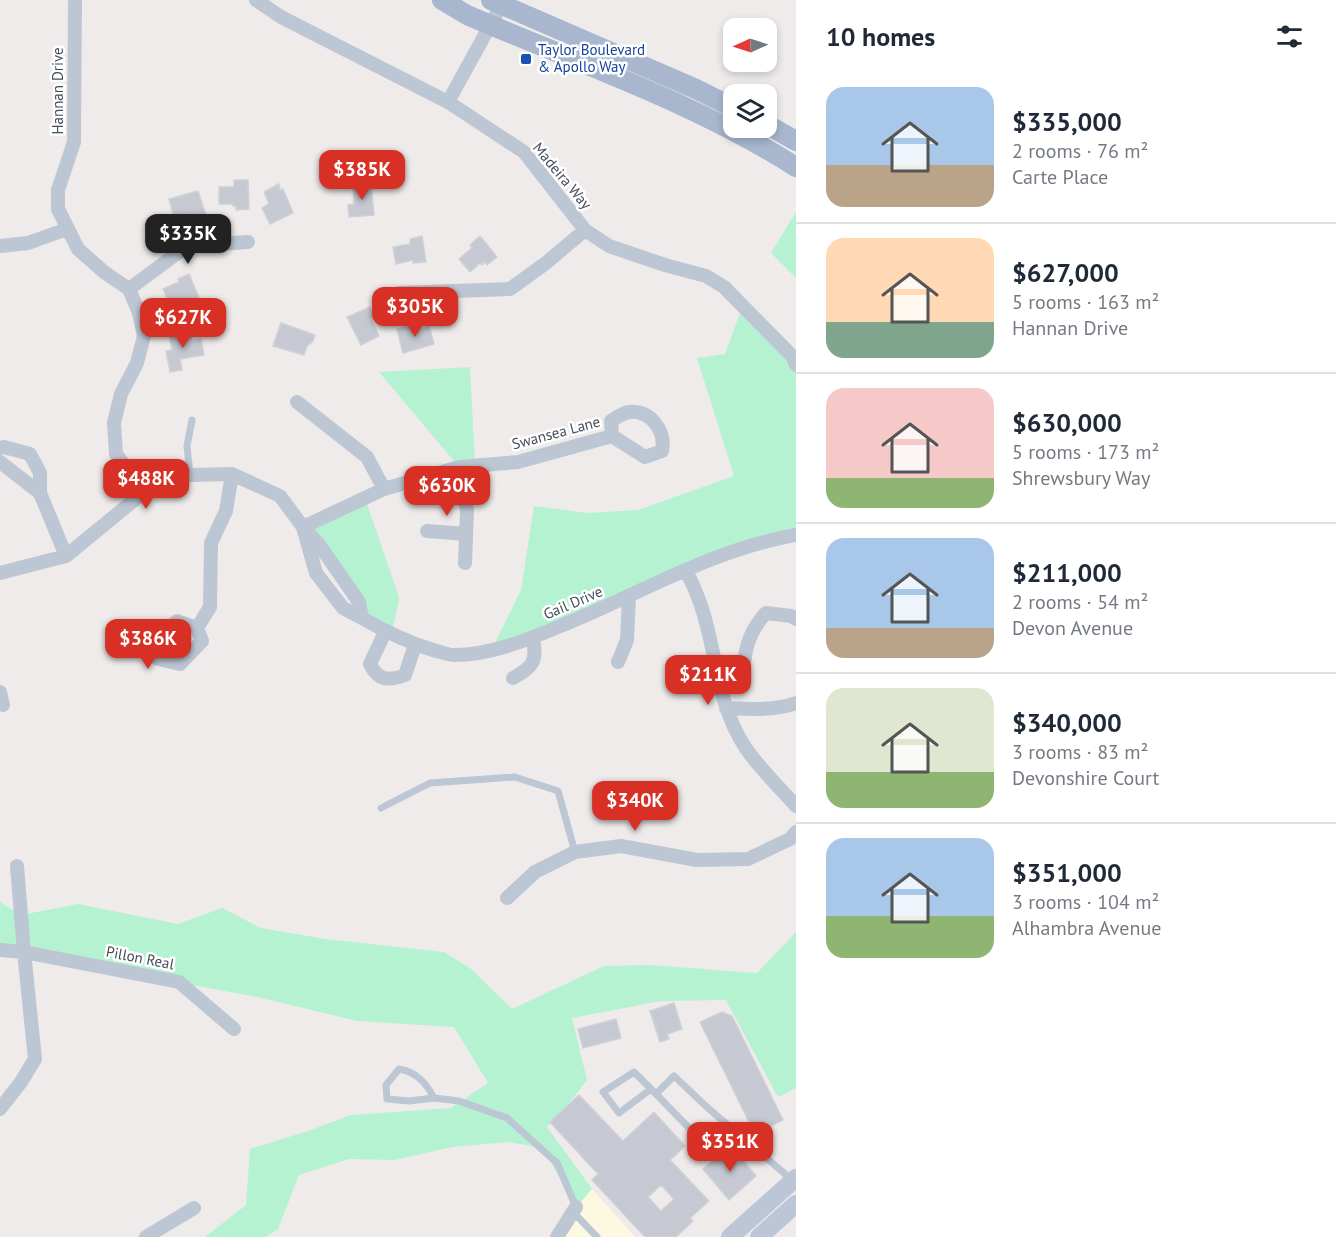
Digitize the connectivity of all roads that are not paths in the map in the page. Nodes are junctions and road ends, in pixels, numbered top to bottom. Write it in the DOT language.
graph roads {
  1 [pos="75,0"];
  2 [pos="256,0"];
  3 [pos="442,0"];
  4 [pos="498,2"];
  5 [pos="490,25"];
  6 [pos="448,102"];
  7 [pos="723,102"];
  8 [pos="777,130"];
  9 [pos="796,141"];
  10 [pos="796,167"];
  11 [pos="67,229"];
  12 [pos="585,230"];
  13 [pos="248,242"];
  14 [pos="0,246"];
  15 [pos="129,289"];
  16 [pos="399,293"];
  17 [pos="796,365"];
  18 [pos="297,402"];
  19 [pos="192,420"];
  20 [pos="612,436"];
  21 [pos="0,448"];
  22 [pos="0,462"];
  23 [pos="459,467"];
  24 [pos="232,474"];
  25 [pos="190,475"];
  26 [pos="384,489"];
  27 [pos="144,492"];
  28 [pos="40,493"];
  29 [pos="303,526"];
  30 [pos="426,531"];
  31 [pos="466,534"];
  32 [pos="796,534"];
  33 [pos="66,556"];
  34 [pos="465,563"];
  35 [pos="686,570"];
  36 [pos="0,573"];
  37 [pos="629,597"];
  38 [pos="796,619"];
  39 [pos="197,628"];
  40 [pos="385,632"];
  41 [pos="533,637"];
  42 [pos="415,645"];
  43 [pos="618,662"];
  44 [pos="744,669"];
  45 [pos="513,678"];
  46 [pos="796,703"];
  47 [pos="726,708"];
  48 [pos="796,806"];
  49 [pos="381,808"];
  50 [pos="796,832"];
  51 [pos="575,852"];
  52 [pos="17,866"];
  53 [pos="507,898"];
  54 [pos="0,950"];
  55 [pos="24,952"];
  56 [pos="234,1029"];
  57 [pos="654,1092"];
  58 [pos="434,1098"];
  59 [pos="0,1109"];
  60 [pos="692,1131"];
  61 [pos="795,1179"];
  62 [pos="796,1204"];
  63 [pos="195,1208"];
  64 [pos="575,1210"];
  65 [pos="146,1237"];
  66 [pos="557,1237"];
  67 [pos="597,1237"];
  68 [pos="730,1237"];
  69 [pos="759,1237"];
  1 -- 11 [label="street, Hannan Drive"];
  2 -- 6 [label="street, Madeira Way"];
  3 -- 5 [label="main road"];
  4 -- 5 [label="street"];
  4 -- 7 [label="main road"];
  5 -- 6 [label="street"];
  5 -- 10 [label="main road"];
  6 -- 12 [label="street, Madeira Way"];
  8 -- 9 [label="main road"];
  11 -- 14 [label="street"];
  11 -- 15 [label="street, Hannan Drive"];
  12 -- 16 [label="street"];
  12 -- 17 [label="street, Madeira Way"];
  13 -- 15 [label="street"];
  15 -- 27 [label="street"];
  18 -- 26 [label="street"];
  19 -- 25 [label="lane"];
  20 -- 23 [label="street, Swansea Lane"];
  21 -- 28 [label="street"];
  22 -- 28 [label="street"];
  23 -- 26 [label="street, Swansea Lane"];
  23 -- 31 [label="street"];
  24 -- 25 [label="street, Gail Drive"];
  24 -- 29 [label="street, Gail Drive"];
  24 -- 39 [label="street"];
  25 -- 27 [label="street, Gail Drive"];
  26 -- 29 [label="street, Swansea Lane"];
  27 -- 33 [label="street, Gail Drive"];
  28 -- 33 [label="street"];
  29 -- 40 [label="street, Gail Drive"];
  30 -- 31 [label="street"];
  31 -- 34 [label="street"];
  32 -- 35 [label="street, Gail Drive"];
  33 -- 36 [label="street, Gail Drive"];
  35 -- 37 [label="street, Gail Drive"];
  35 -- 47 [label="street"];
  37 -- 41 [label="street, Gail Drive"];
  37 -- 43 [label="street"];
  38 -- 44 [label="street"];
  40 -- 42 [label="street, Gail Drive"];
  40 -- 42 [label="street"];
  41 -- 42 [label="street, Gail Drive"];
  41 -- 45 [label="street"];
  46 -- 47 [label="street"];
  47 -- 48 [label="street"];
  49 -- 51 [label="lane"];
  50 -- 51 [label="street"];
  51 -- 53 [label="street"];
  52 -- 55 [label="street"];
  54 -- 55 [label="street, Pillon Real"];
  55 -- 56 [label="street, Pillon Real"];
  55 -- 59 [label="street"];
  57 -- 57 [label="lane"];
  57 -- 60 [label="lane"];
  57 -- 61 [label="lane"];
  58 -- 58 [label="lane"];
  58 -- 64 [label="lane"];
  61 -- 68 [label="main road"];
  62 -- 69 [label="main road"];
  63 -- 65 [label="street"];
  64 -- 66 [label="street"];
  64 -- 67 [label="lane"];
}
